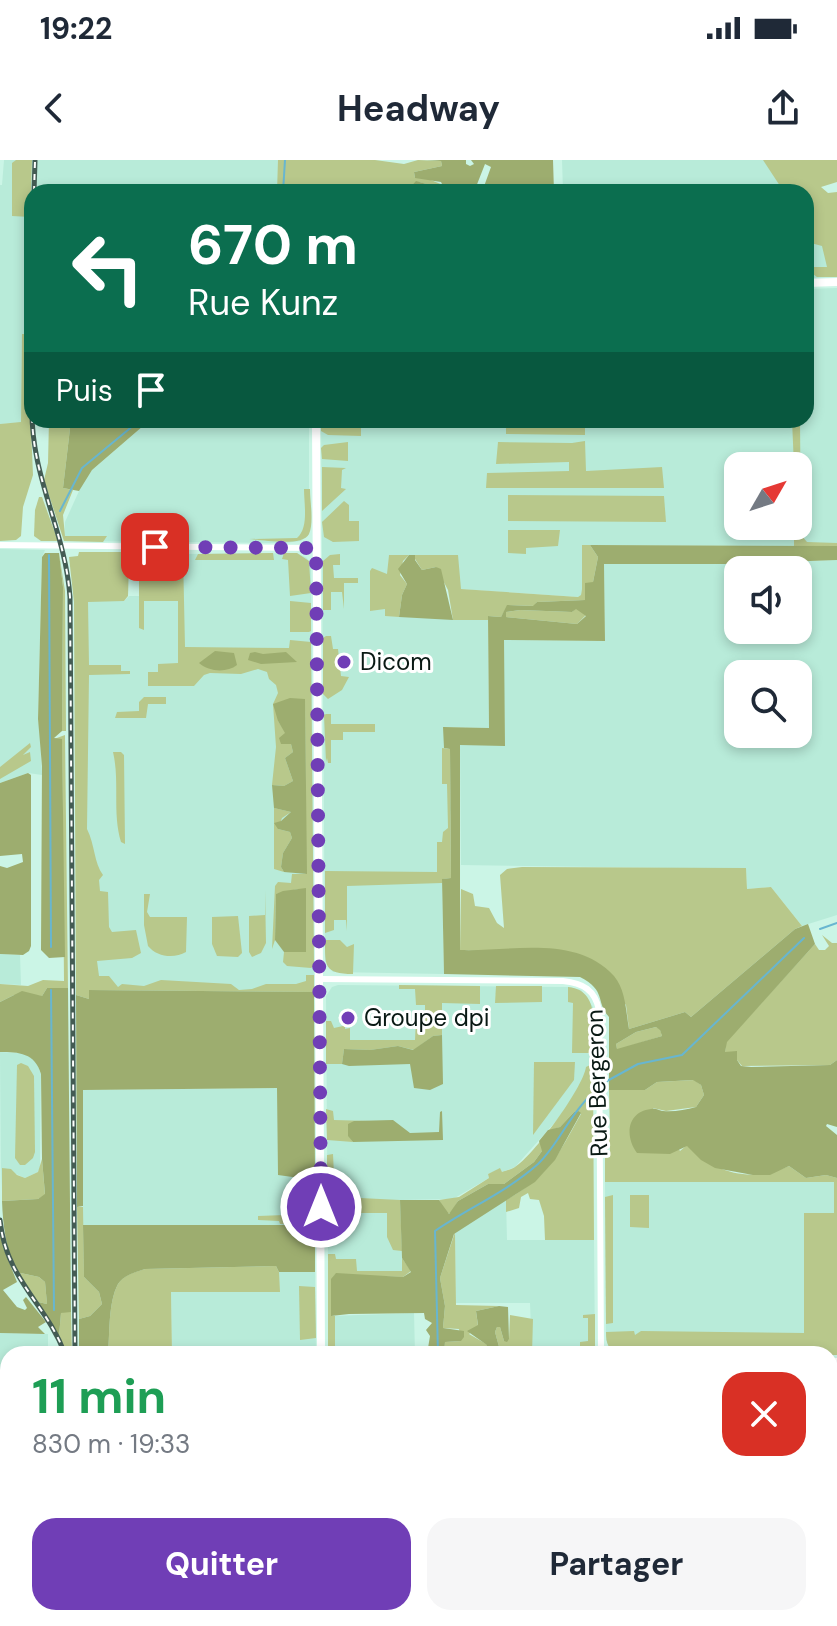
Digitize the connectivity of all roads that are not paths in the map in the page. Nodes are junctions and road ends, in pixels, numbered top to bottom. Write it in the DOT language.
graph roads {
  1 [pos="837,282"];
  2 [pos="814,283"];
  3 [pos="316,428"];
  4 [pos="0,545"];
  5 [pos="316,548"];
  6 [pos="320,979"];
  7 [pos="321,1346"];
  8 [pos="601,1346"];
  1 -- 2 [label="street"];
  3 -- 5 [label="street"];
  4 -- 5 [label="street"];
  5 -- 6 [label="street"];
  6 -- 7 [label="street"];
  6 -- 8 [label="street, Rue Bergeron"];
}
